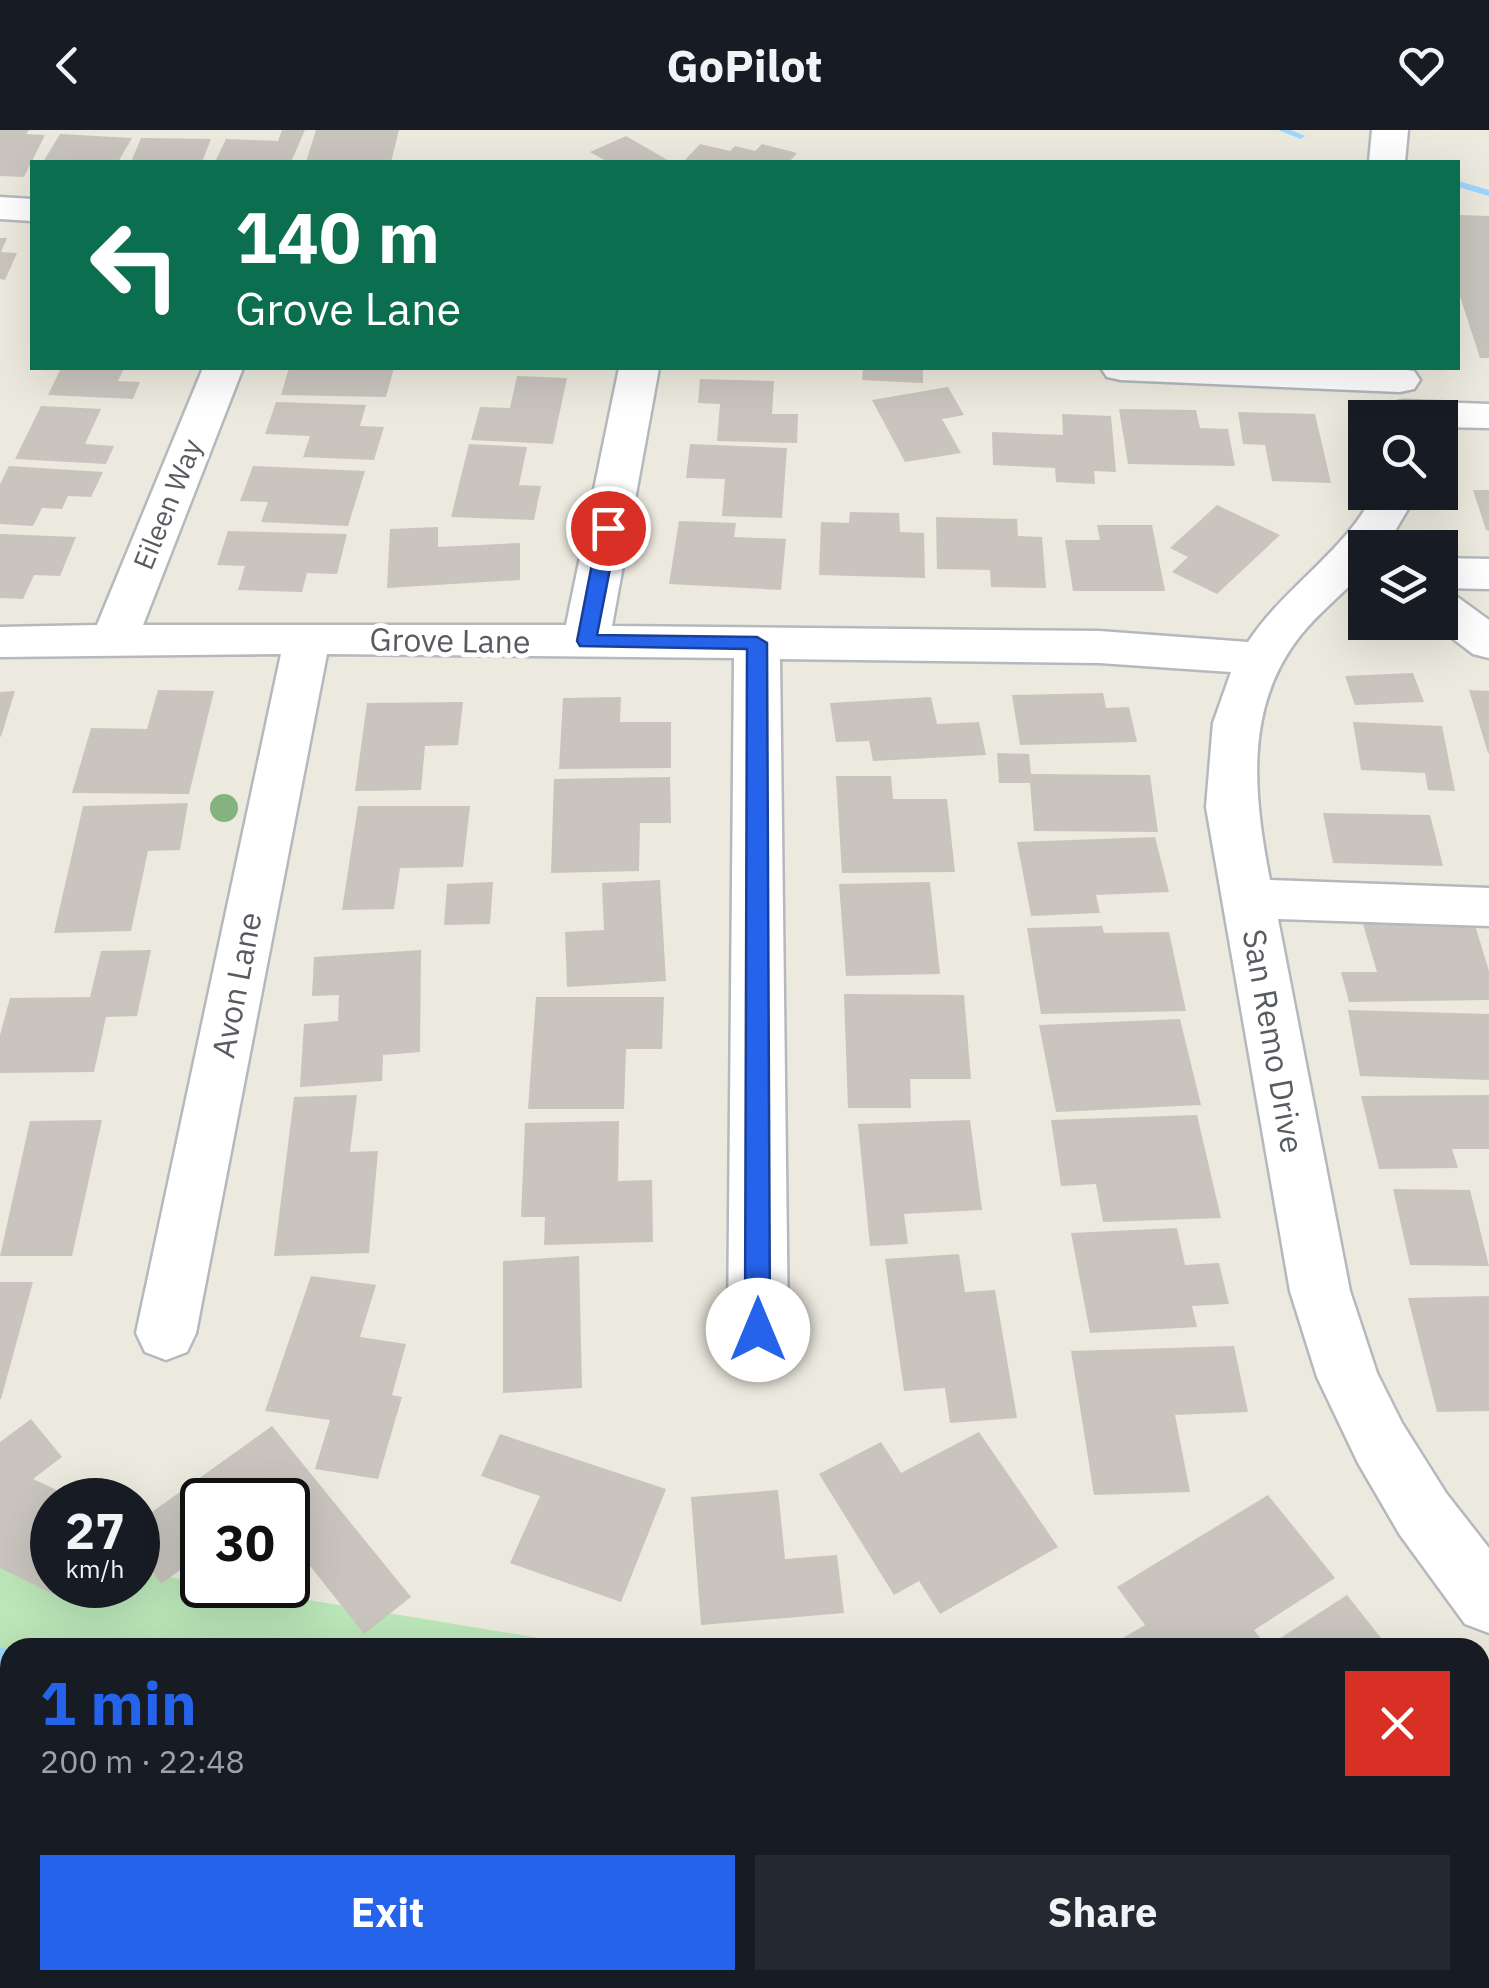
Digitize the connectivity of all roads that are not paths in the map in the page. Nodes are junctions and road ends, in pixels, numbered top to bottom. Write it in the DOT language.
graph roads {
  1 [pos="1390,130"];
  2 [pos="1388,160"];
  3 [pos="0,208"];
  4 [pos="30,210"];
  5 [pos="221,370"];
  6 [pos="639,370"];
  7 [pos="1143,370"];
  8 [pos="1401,394"];
  9 [pos="1489,416"];
  10 [pos="1348,567"];
  11 [pos="1458,573"];
  12 [pos="1489,574"];
  13 [pos="1458,621"];
  14 [pos="307,638"];
  15 [pos="586,641"];
  16 [pos="0,642"];
  17 [pos="113,642"];
  18 [pos="757,643"];
  19 [pos="1489,644"];
  20 [pos="1260,658"];
  21 [pos="1248,900"];
  22 [pos="1489,908"];
  23 [pos="758,1330"];
  24 [pos="166,1332"];
  25 [pos="1489,1601"];
  1 -- 2 [label="street"];
  3 -- 4 [label="street"];
  5 -- 17 [label="street, Eileen Way"];
  6 -- 15 [label="street"];
  7 -- 8 [label="street"];
  8 -- 9 [label="street"];
  10 -- 20 [label="street, San Remo Drive"];
  11 -- 12 [label="street"];
  13 -- 19 [label="street"];
  14 -- 15 [label="street, Grove Lane"];
  14 -- 17 [label="street, Grove Lane"];
  14 -- 24 [label="street, Avon Lane"];
  15 -- 18 [label="street, Grove Lane"];
  16 -- 17 [label="street, Grove Lane"];
  18 -- 20 [label="street, Grove Lane"];
  18 -- 23 [label="street"];
  20 -- 21 [label="street, San Remo Drive"];
  21 -- 22 [label="street"];
  21 -- 25 [label="street, San Remo Drive"];
}
